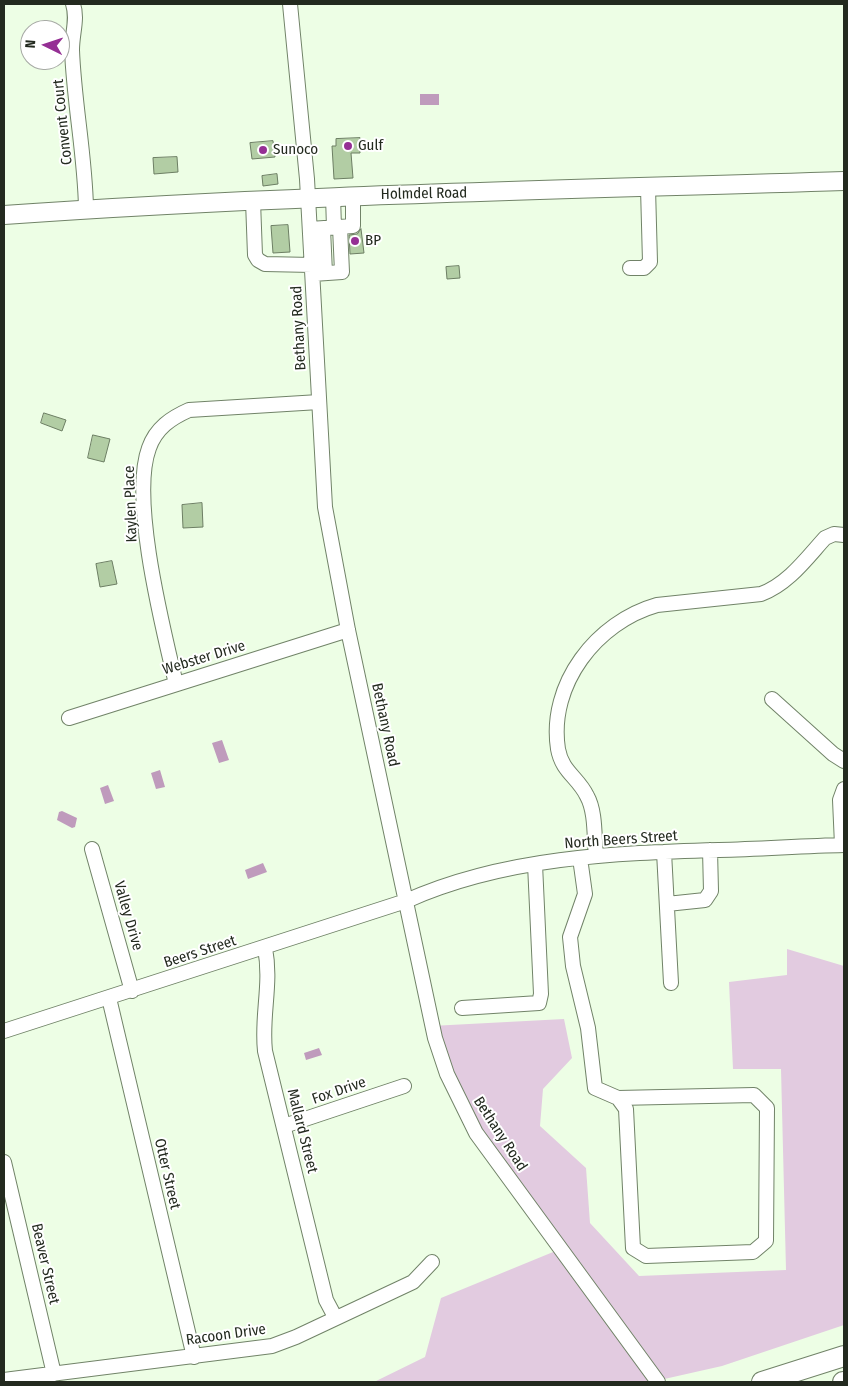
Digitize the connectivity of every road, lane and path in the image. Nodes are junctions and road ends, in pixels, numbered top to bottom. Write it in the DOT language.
graph roads {
  1 [pos="73,4"];
  2 [pos="290,4"];
  3 [pos="844,181"];
  4 [pos="648,188"];
  5 [pos="333,196"];
  6 [pos="353,196"];
  7 [pos="308,197"];
  8 [pos="253,201"];
  9 [pos="86,208"];
  10 [pos="4,215"];
  11 [pos="327,228"];
  12 [pos="630,268"];
  13 [pos="317,271"];
  14 [pos="319,402"];
  15 [pos="844,534"];
  16 [pos="348,630"];
  17 [pos="176,684"];
  18 [pos="772,699"];
  19 [pos="69,718"];
  20 [pos="844,762"];
  21 [pos="844,789"];
  22 [pos="843,845"];
  23 [pos="92,849"];
  24 [pos="710,850"];
  25 [pos="664,852"];
  26 [pos="596,856"];
  27 [pos="580,858"];
  28 [pos="535,864"];
  29 [pos="406,901"];
  30 [pos="666,904"];
  31 [pos="265,948"];
  32 [pos="671,983"];
  33 [pos="132,991"];
  34 [pos="109,998"];
  35 [pos="462,1008"];
  36 [pos="4,1031"];
  37 [pos="404,1086"];
  38 [pos="618,1098"];
  39 [pos="284,1126"];
  40 [pos="4,1162"];
  41 [pos="432,1262"];
  42 [pos="335,1317"];
  43 [pos="844,1356"];
  44 [pos="194,1357"];
  45 [pos="54,1374"];
  46 [pos="655,1378"];
  47 [pos="4,1380"];
  48 [pos="762,1382"];
  1 -- 9 [label="street, Convent Court"];
  2 -- 7 [label="street, Bethany Road"];
  3 -- 4 [label="main road, Holmdel Road"];
  4 -- 6 [label="main road, Holmdel Road"];
  4 -- 12 [label="street"];
  5 -- 6 [label="main road, Holmdel Road"];
  5 -- 7 [label="main road, Holmdel Road"];
  5 -- 11 [label="street"];
  6 -- 11 [label="street"];
  7 -- 8 [label="main road, Holmdel Road"];
  7 -- 11 [label="street, Bethany Road"];
  8 -- 9 [label="main road, Holmdel Road"];
  8 -- 13 [label="street"];
  9 -- 10 [label="main road, Holmdel Road"];
  11 -- 13 [label="street, Bethany Road"];
  11 -- 13 [label="street"];
  13 -- 14 [label="street, Bethany Road"];
  14 -- 16 [label="street, Bethany Road"];
  14 -- 17 [label="street, Kaylen Place"];
  15 -- 26 [label="street"];
  16 -- 17 [label="street, Webster Drive"];
  16 -- 29 [label="street, Bethany Road"];
  17 -- 19 [label="street, Webster Drive"];
  18 -- 20 [label="street"];
  21 -- 22 [label="street"];
  22 -- 24 [label="street, North Beers Street"];
  23 -- 33 [label="street, Valley Drive"];
  24 -- 25 [label="street, North Beers Street"];
  24 -- 30 [label="street"];
  25 -- 26 [label="street, North Beers Street"];
  25 -- 30 [label="street"];
  26 -- 27 [label="street, North Beers Street"];
  27 -- 28 [label="street, North Beers Street"];
  27 -- 38 [label="street"];
  28 -- 29 [label="street, North Beers Street"];
  28 -- 35 [label="street"];
  29 -- 31 [label="street, Beers Street"];
  29 -- 46 [label="street, Bethany Road"];
  30 -- 32 [label="street"];
  31 -- 33 [label="street, Beers Street"];
  31 -- 39 [label="street, Mallard Street"];
  33 -- 34 [label="street, Beers Street"];
  34 -- 36 [label="street, Beers Street"];
  34 -- 44 [label="street, Otter Street"];
  37 -- 39 [label="street, Fox Drive"];
  38 -- 38 [label="street"];
  39 -- 42 [label="street, Mallard Street"];
  40 -- 45 [label="street, Beaver Street"];
  41 -- 42 [label="street, Racoon Drive"];
  42 -- 44 [label="street, Racoon Drive"];
  43 -- 48 [label="highway"];
  44 -- 45 [label="street, Racoon Drive"];
  45 -- 47 [label="street, Racoon Drive"];
}
